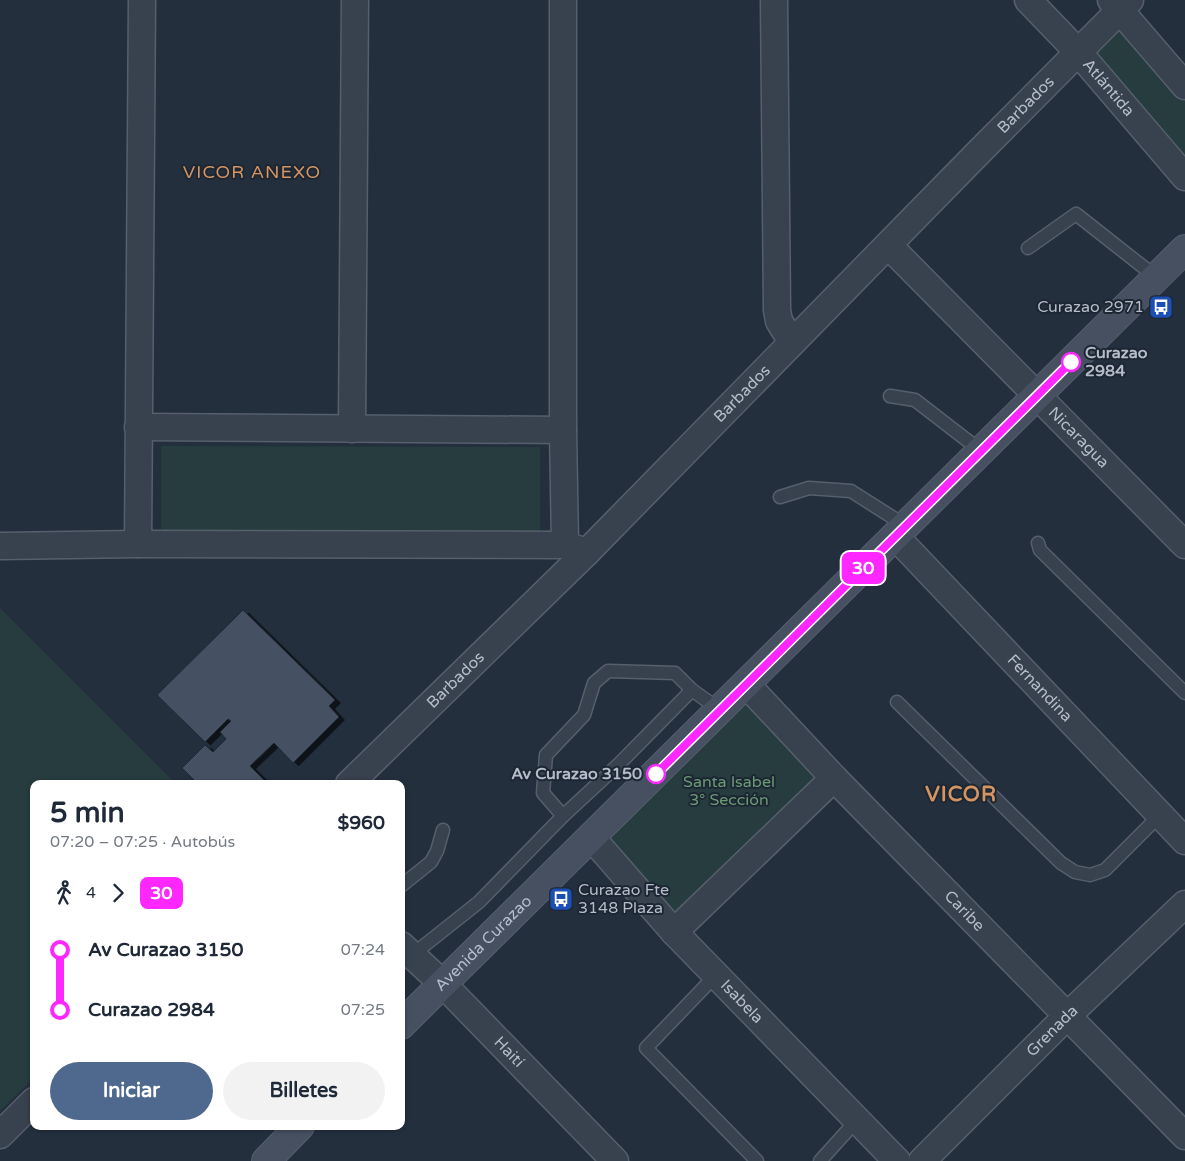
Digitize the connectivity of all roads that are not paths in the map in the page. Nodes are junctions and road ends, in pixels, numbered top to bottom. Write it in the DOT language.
graph roads {
  1 [pos="142,0"];
  2 [pos="355,0"];
  3 [pos="563,0"];
  4 [pos="774,0"];
  5 [pos="1028,0"];
  6 [pos="1120,3"];
  7 [pos="1078,52"];
  8 [pos="1185,86"];
  9 [pos="1185,177"];
  10 [pos="888,245"];
  11 [pos="1028,248"];
  12 [pos="1185,248"];
  13 [pos="1156,277"];
  14 [pos="792,342"];
  15 [pos="890,396"];
  16 [pos="1038,396"];
  17 [pos="138,427"];
  18 [pos="352,429"];
  19 [pos="563,430"];
  20 [pos="980,451"];
  21 [pos="780,497"];
  22 [pos="900,531"];
  23 [pos="1038,543"];
  24 [pos="138,544"];
  25 [pos="1185,545"];
  26 [pos="0,546"];
  27 [pos="576,548"];
  28 [pos="746,684"];
  29 [pos="692,690"];
  30 [pos="1185,692"];
  31 [pos="897,702"];
  32 [pos="720,710"];
  33 [pos="834,778"];
  34 [pos="353,780"];
  35 [pos="1160,815"];
  36 [pos="563,816"];
  37 [pos="443,830"];
  38 [pos="592,838"];
  39 [pos="1185,841"];
  40 [pos="405,883"];
  41 [pos="1185,904"];
  42 [pos="674,932"];
  43 [pos="406,951"];
  44 [pos="716,975"];
  45 [pos="443,984"];
  46 [pos="1067,1016"];
  47 [pos="405,1021"];
  48 [pos="30,1105"];
  49 [pos="857,1120"];
  50 [pos="296,1130"];
  51 [pos="0,1135"];
  52 [pos="1185,1136"];
  53 [pos="266,1161"];
  54 [pos="615,1161"];
  55 [pos="757,1161"];
  56 [pos="820,1161"];
  57 [pos="897,1161"];
  58 [pos="922,1161"];
  1 -- 17 [label="street"];
  2 -- 18 [label="street"];
  3 -- 19 [label="street"];
  4 -- 14 [label="street"];
  5 -- 7 [label="street, Atlántida"];
  6 -- 7 [label="street, Barbados"];
  6 -- 8 [label="street"];
  7 -- 9 [label="street, Atlántida"];
  7 -- 10 [label="street, Barbados"];
  10 -- 14 [label="street, Barbados"];
  10 -- 16 [label="street, Nicaragua"];
  11 -- 13 [label="lane"];
  12 -- 13 [label="street, Avenida Curazao"];
  13 -- 16 [label="street, Avenida Curazao"];
  14 -- 27 [label="street, Barbados"];
  15 -- 20 [label="lane"];
  16 -- 20 [label="street, Avenida Curazao"];
  16 -- 25 [label="street, Nicaragua"];
  17 -- 18 [label="street"];
  17 -- 24 [label="street"];
  18 -- 19 [label="street"];
  19 -- 27 [label="street"];
  20 -- 22 [label="street, Avenida Curazao"];
  21 -- 22 [label="lane"];
  22 -- 28 [label="street, Avenida Curazao"];
  22 -- 35 [label="street, Fernandina"];
  23 -- 30 [label="lane"];
  24 -- 26 [label="street"];
  24 -- 27 [label="street"];
  27 -- 34 [label="street, Barbados"];
  28 -- 32 [label="street, Avenida Curazao"];
  28 -- 33 [label="street, Caribe"];
  29 -- 32 [label="lane"];
  29 -- 36 [label="lane"];
  29 -- 36 [label="lane"];
  31 -- 35 [label="lane"];
  32 -- 38 [label="street, Avenida Curazao"];
  33 -- 42 [label="street"];
  33 -- 46 [label="street, Caribe"];
  35 -- 39 [label="street, Fernandina"];
  36 -- 43 [label="lane"];
  37 -- 40 [label="lane"];
  38 -- 42 [label="street, Isabela"];
  38 -- 45 [label="street, Avenida Curazao"];
  41 -- 46 [label="street, Grenada"];
  42 -- 44 [label="street, Isabela"];
  43 -- 45 [label="street, Haití"];
  44 -- 49 [label="street, Isabela"];
  44 -- 55 [label="lane"];
  45 -- 47 [label="street, Avenida Curazao"];
  45 -- 54 [label="street, Haití"];
  46 -- 52 [label="street, Caribe"];
  46 -- 58 [label="street, Grenada"];
  48 -- 51 [label="street"];
  49 -- 56 [label="lane"];
  49 -- 57 [label="street, Isabela"];
  50 -- 53 [label="street"];
}
